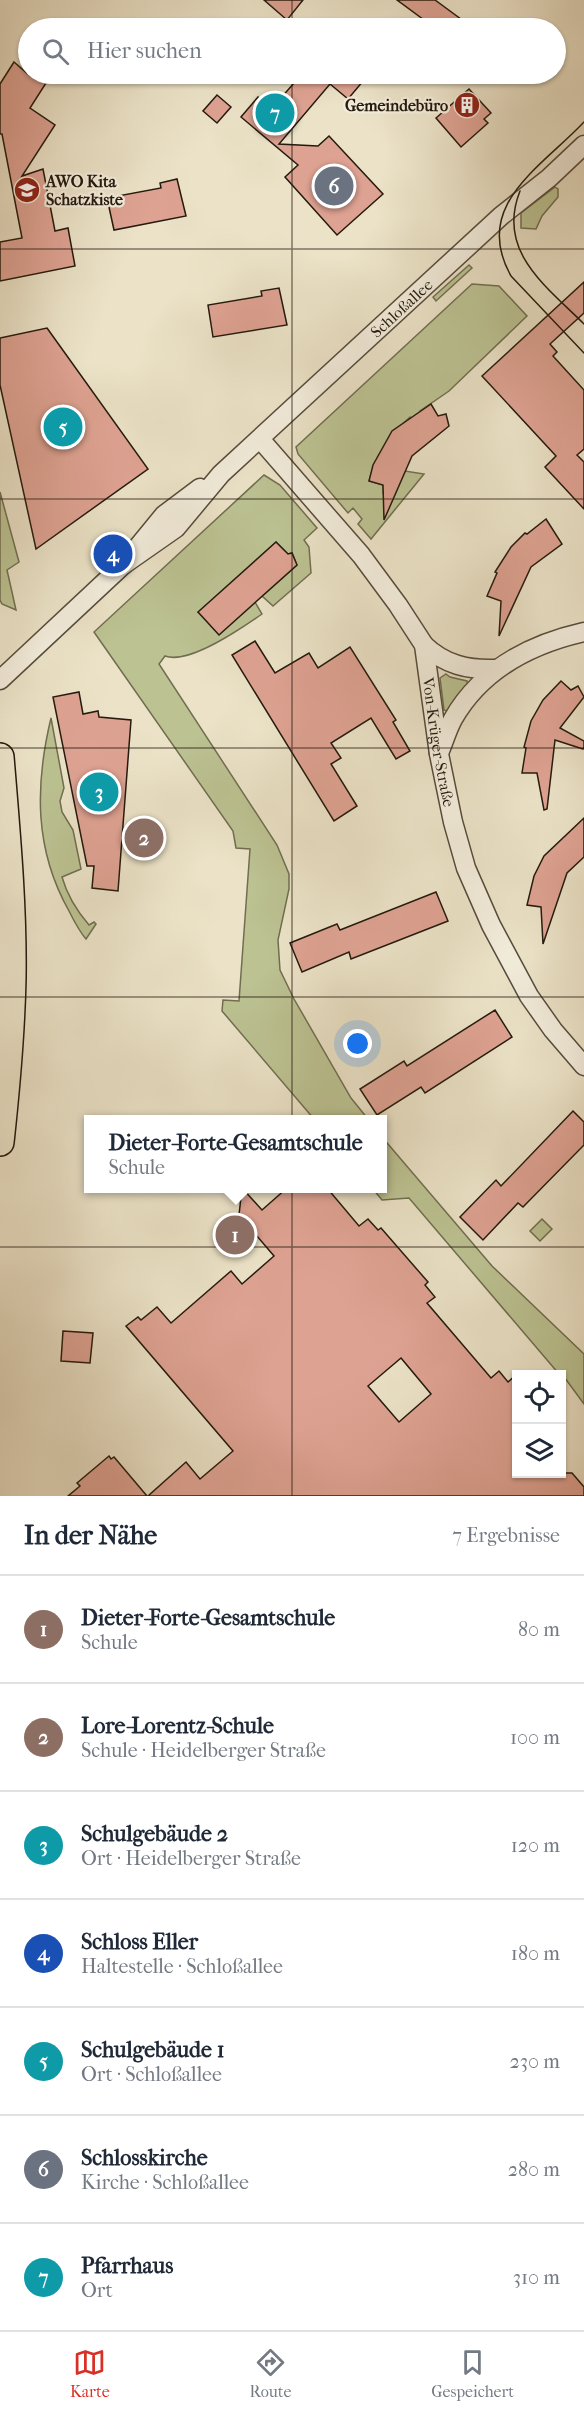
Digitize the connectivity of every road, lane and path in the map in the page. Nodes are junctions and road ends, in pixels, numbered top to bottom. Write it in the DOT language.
graph roads {
  1 [pos="584,145"];
  2 [pos="260,438"];
  3 [pos="584,632"];
  4 [pos="424,645"];
  5 [pos="496,669"];
  6 [pos="0,680"];
  7 [pos="439,753"];
  8 [pos="0,757"];
  9 [pos="584,1066"];
  10 [pos="0,1142"];
  1 -- 2 [label="street, Schloßallee"];
  2 -- 4 [label="street, Von-Krüger-Straße"];
  2 -- 6 [label="street, Schloßallee"];
  3 -- 5 [label="street"];
  4 -- 5 [label="street"];
  4 -- 7 [label="street, Von-Krüger-Straße"];
  5 -- 7 [label="street"];
  7 -- 9 [label="street, Von-Krüger-Straße"];
  8 -- 10 [label="main road"];
}
